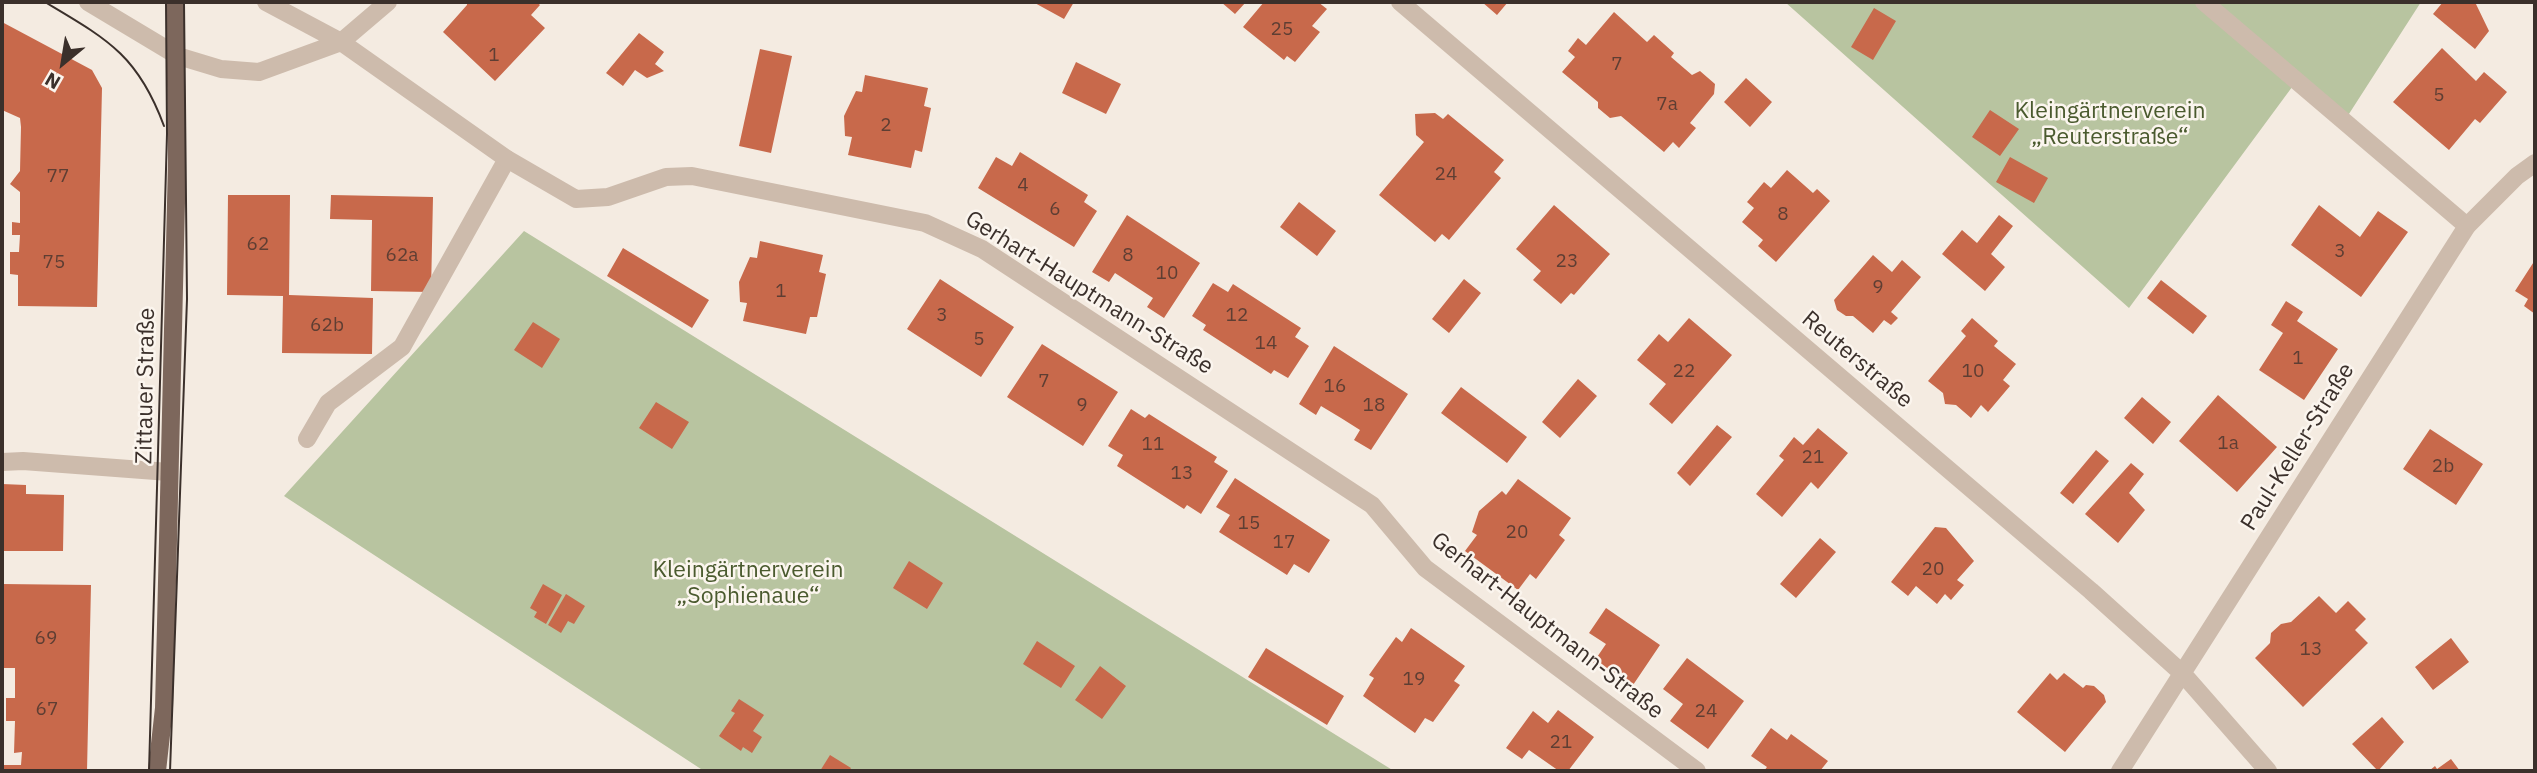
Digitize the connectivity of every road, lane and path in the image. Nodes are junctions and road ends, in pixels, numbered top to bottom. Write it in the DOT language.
graph roads {
  1 [pos="88,2"];
  2 [pos="175,2"];
  3 [pos="265,2"];
  4 [pos="388,2"];
  5 [pos="1400,2"];
  6 [pos="2204,2"];
  7 [pos="341,42"];
  8 [pos="178,56"];
  9 [pos="507,159"];
  10 [pos="2535,163"];
  11 [pos="2467,226"];
  12 [pos="307,439"];
  13 [pos="2,462"];
  14 [pos="169,472"];
  15 [pos="2183,674"];
  16 [pos="158,771"];
  17 [pos="1697,771"];
  18 [pos="2120,771"];
  19 [pos="2268,771"];
  1 -- 8 [label="street"];
  2 -- 8 [label="main road, Zittauer Straße"];
  3 -- 7 [label="street, Gerhart-Hauptmann-Straße"];
  4 -- 7 [label="street"];
  5 -- 15 [label="street, Reuterstraße"];
  6 -- 11 [label="street"];
  7 -- 8 [label="street"];
  7 -- 9 [label="street, Gerhart-Hauptmann-Straße"];
  8 -- 14 [label="main road, Zittauer Straße"];
  9 -- 12 [label="street"];
  9 -- 17 [label="street, Gerhart-Hauptmann-Straße"];
  10 -- 11 [label="street, Paul-Keller-Straße"];
  11 -- 15 [label="street, Paul-Keller-Straße"];
  13 -- 14 [label="street"];
  14 -- 16 [label="main road, Zittauer Straße"];
  15 -- 18 [label="street, Paul-Keller-Straße"];
  15 -- 19 [label="street, Reuterstraße"];
}
